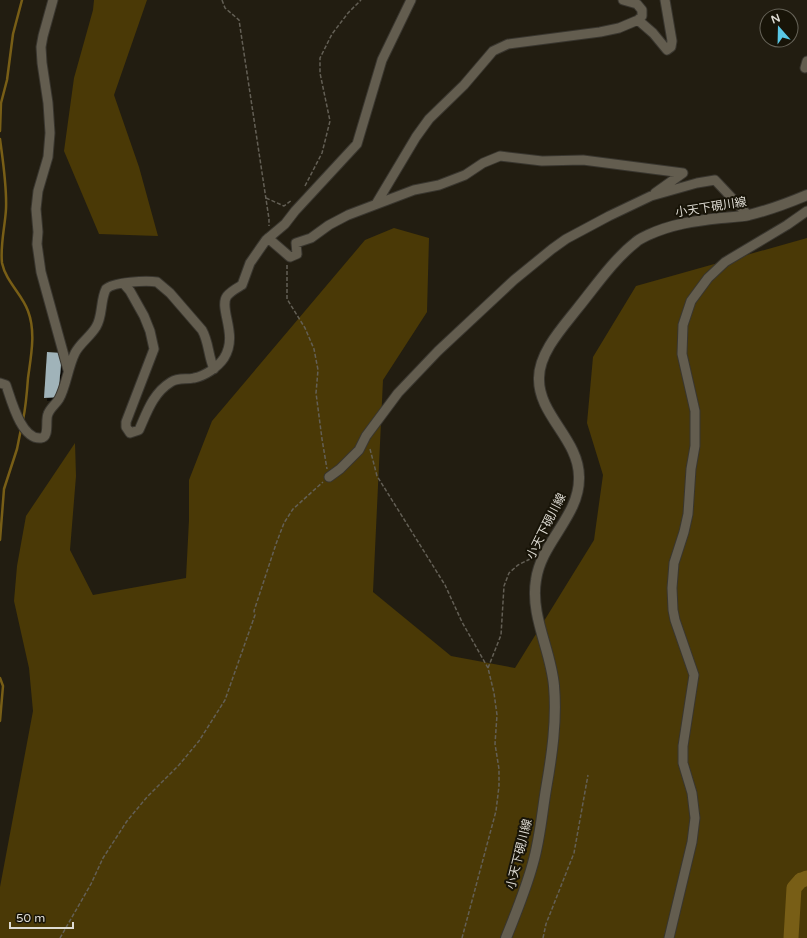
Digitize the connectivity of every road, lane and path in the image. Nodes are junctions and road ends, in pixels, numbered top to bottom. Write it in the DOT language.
graph roads {
  1 [pos="53,0"];
  2 [pos="222,0"];
  3 [pos="361,0"];
  4 [pos="410,0"];
  5 [pos="622,0"];
  6 [pos="665,0"];
  7 [pos="638,20"];
  8 [pos="304,188"];
  9 [pos="807,195"];
  10 [pos="651,196"];
  11 [pos="266,198"];
  12 [pos="295,198"];
  13 [pos="376,204"];
  14 [pos="807,211"];
  15 [pos="748,215"];
  16 [pos="268,238"];
  17 [pos="290,257"];
  18 [pos="124,284"];
  19 [pos="214,369"];
  20 [pos="68,370"];
  21 [pos="0,383"];
  22 [pos="366,436"];
  23 [pos="329,477"];
  24 [pos="546,550"];
  25 [pos="488,668"];
  26 [pos="588,775"];
  27 [pos="60,938"];
  28 [pos="462,938"];
  29 [pos="506,938"];
  30 [pos="543,938"];
  31 [pos="669,938"];
  1 -- 20 [label="street"];
  2 -- 11 [label="path"];
  3 -- 8 [label="path"];
  4 -- 16 [label="street"];
  5 -- 7 [label="street"];
  6 -- 7 [label="street"];
  7 -- 13 [label="street"];
  9 -- 15 [label="main road, 小天下硯川線"];
  10 -- 13 [label="street"];
  10 -- 15 [label="street"];
  10 -- 22 [label="street"];
  11 -- 12 [label="path"];
  11 -- 16 [label="path"];
  13 -- 17 [label="street"];
  14 -- 31 [label="street"];
  15 -- 24 [label="main road, 小天下硯川線"];
  16 -- 17 [label="street"];
  16 -- 19 [label="street"];
  17 -- 23 [label="path"];
  18 -- 19 [label="street"];
  18 -- 19 [label="street"];
  18 -- 20 [label="street"];
  20 -- 21 [label="street"];
  22 -- 23 [label="street"];
  22 -- 25 [label="path"];
  23 -- 27 [label="path"];
  24 -- 25 [label="path"];
  24 -- 29 [label="main road, 小天下硯川線"];
  25 -- 28 [label="path"];
  26 -- 30 [label="path"];
}
